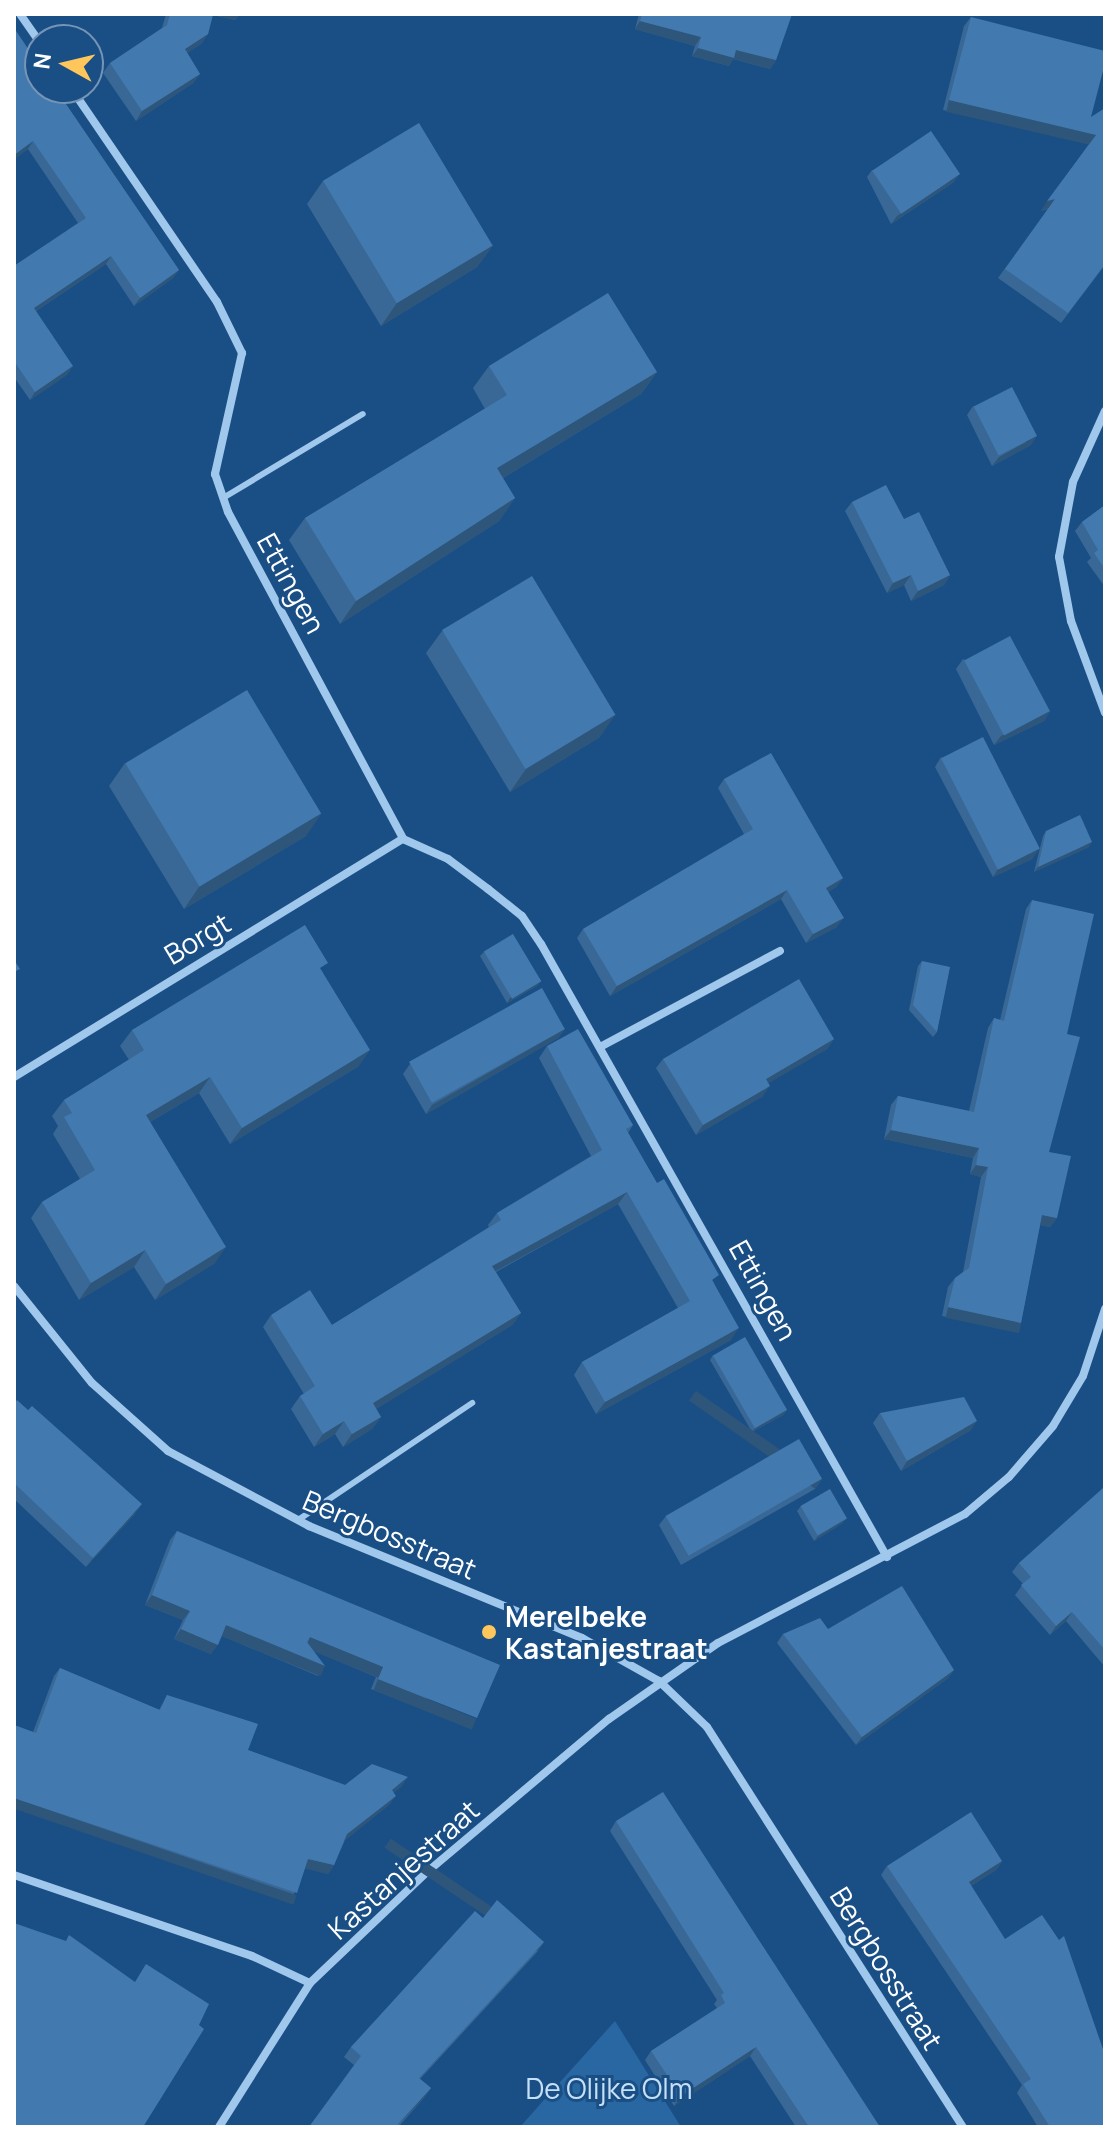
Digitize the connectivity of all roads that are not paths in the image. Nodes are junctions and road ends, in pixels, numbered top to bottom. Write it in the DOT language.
graph roads {
  1 [pos="82,104"];
  2 [pos="1105,411"];
  3 [pos="363,414"];
  4 [pos="223,498"];
  5 [pos="1105,713"];
  6 [pos="403,839"];
  7 [pos="780,951"];
  8 [pos="600,1047"];
  9 [pos="14,1077"];
  10 [pos="14,1286"];
  11 [pos="1105,1309"];
  12 [pos="472,1403"];
  13 [pos="298,1520"];
  14 [pos="887,1557"];
  15 [pos="659,1681"];
  16 [pos="14,1875"];
  17 [pos="310,1983"];
  18 [pos="219,2127"];
  19 [pos="963,2127"];
  1 -- 4 [label="street, Ettingen"];
  2 -- 5 [label="street"];
  3 -- 4 [label="lane"];
  4 -- 6 [label="street, Ettingen"];
  6 -- 8 [label="street, Ettingen"];
  6 -- 9 [label="street, Borgt"];
  7 -- 8 [label="street"];
  8 -- 14 [label="street, Ettingen"];
  10 -- 13 [label="street, Bergbosstraat"];
  11 -- 14 [label="street, Kastanjestraat"];
  12 -- 13 [label="lane"];
  13 -- 15 [label="street, Bergbosstraat"];
  14 -- 15 [label="street, Kastanjestraat"];
  15 -- 17 [label="street, Kastanjestraat"];
  15 -- 19 [label="street, Bergbosstraat"];
  16 -- 17 [label="street"];
  17 -- 18 [label="street, Kastanjestraat"];
}
